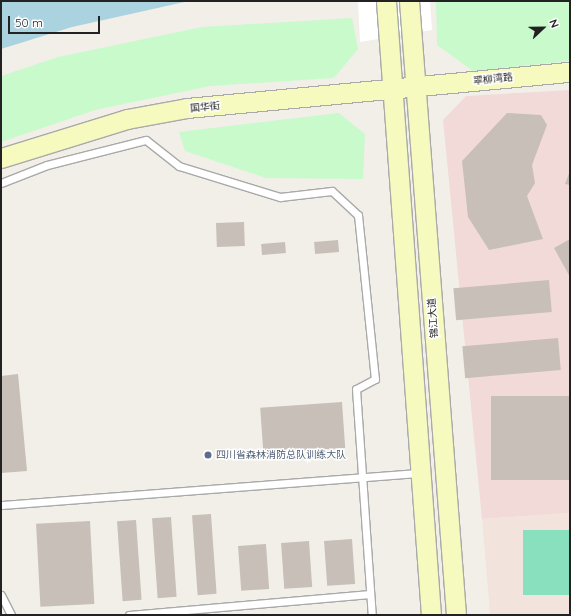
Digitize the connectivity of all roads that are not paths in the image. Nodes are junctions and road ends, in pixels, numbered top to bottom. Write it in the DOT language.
graph roads {
  1 [pos="386,1"];
  2 [pos="409,1"];
  3 [pos="570,72"];
  4 [pos="416,87"];
  5 [pos="393,88"];
  6 [pos="1,158"];
  7 [pos="1,182"];
  8 [pos="421,473"];
  9 [pos="360,477"];
  10 [pos="1,505"];
  11 [pos="370,594"];
  12 [pos="1,595"];
  13 [pos="11,615"];
  14 [pos="129,615"];
  15 [pos="372,615"];
  16 [pos="431,615"];
  17 [pos="456,615"];
  1 -- 5 [label="main road"];
  2 -- 4 [label="main road, 锦江大道"];
  3 -- 4 [label="main road, 翠柳湾路"];
  4 -- 5 [label="main road, 国华街"];
  4 -- 17 [label="main road, 锦江大道"];
  5 -- 6 [label="main road, 国华街"];
  5 -- 8 [label="main road"];
  7 -- 9 [label="lane"];
  8 -- 9 [label="lane"];
  8 -- 16 [label="main road"];
  9 -- 10 [label="lane"];
  9 -- 11 [label="lane"];
  11 -- 14 [label="lane"];
  11 -- 15 [label="lane"];
  12 -- 13 [label="lane"];
}
